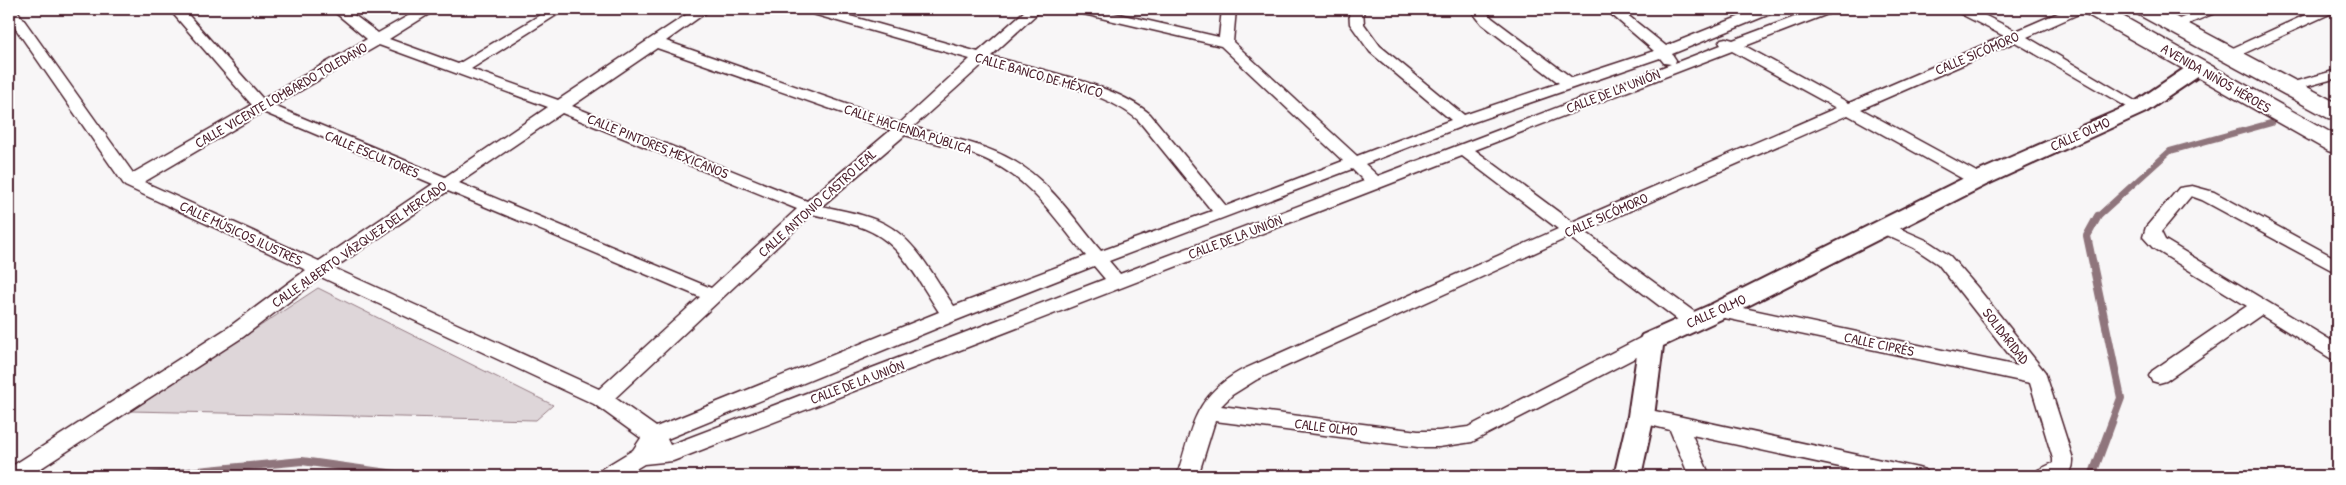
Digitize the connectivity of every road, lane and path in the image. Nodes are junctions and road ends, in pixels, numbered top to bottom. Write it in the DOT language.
graph roads {
  1 [pos="9,9"];
  2 [pos="176,9"];
  3 [pos="338,9"];
  4 [pos="430,9"];
  5 [pos="559,9"];
  6 [pos="704,9"];
  7 [pos="811,9"];
  8 [pos="1035,9"];
  9 [pos="1080,9"];
  10 [pos="1229,9"];
  11 [pos="1356,9"];
  12 [pos="1477,9"];
  13 [pos="1612,9"];
  14 [pos="1770,9"];
  15 [pos="1828,9"];
  16 [pos="1962,9"];
  17 [pos="2078,9"];
  18 [pos="2094,9"];
  19 [pos="2145,9"];
  20 [pos="2214,9"];
  21 [pos="2328,9"];
  22 [pos="2175,25"];
  23 [pos="1708,34"];
  24 [pos="2015,36"];
  25 [pos="376,39"];
  26 [pos="655,42"];
  27 [pos="1226,43"];
  28 [pos="1734,44"];
  29 [pos="1664,52"];
  30 [pos="2229,55"];
  31 [pos="981,59"];
  32 [pos="1674,67"];
  33 [pos="2198,68"];
  34 [pos="460,69"];
  35 [pos="2337,74"];
  36 [pos="1569,83"];
  37 [pos="2290,87"];
  38 [pos="261,106"];
  39 [pos="559,106"];
  40 [pos="1848,108"];
  41 [pos="2139,108"];
  42 [pos="2337,113"];
  43 [pos="1462,121"];
  44 [pos="902,128"];
  45 [pos="2337,146"];
  46 [pos="1463,148"];
  47 [pos="1356,162"];
  48 [pos="1978,180"];
  49 [pos="132,182"];
  50 [pos="1376,183"];
  51 [pos="444,184"];
  52 [pos="809,208"];
  53 [pos="1223,213"];
  54 [pos="1884,227"];
  55 [pos="1572,229"];
  56 [pos="1099,258"];
  57 [pos="2337,267"];
  58 [pos="320,269"];
  59 [pos="1117,282"];
  60 [pos="714,296"];
  61 [pos="2258,307"];
  62 [pos="1720,310"];
  63 [pos="950,315"];
  64 [pos="1693,321"];
  65 [pos="1651,341"];
  66 [pos="2337,353"];
  67 [pos="2159,376"];
  68 [pos="2038,377"];
  69 [pos="601,399"];
  70 [pos="1207,412"];
  71 [pos="1641,416"];
  72 [pos="1678,425"];
  73 [pos="654,436"];
  74 [pos="666,455"];
  75 [pos="640,456"];
  76 [pos="1628,472"];
  77 [pos="13,476"];
  78 [pos="607,476"];
  79 [pos="1188,476"];
  80 [pos="1699,476"];
  81 [pos="1918,476"];
  82 [pos="2045,476"];
  1 -- 49 [label="street, CALLE MÚSICOS ILUSTRES"];
  2 -- 38 [label="street, CALLE ESCULTORES"];
  3 -- 25 [label="street, CALLE PINTORES MEXICANOS"];
  4 -- 25 [label="street, CALLE VICENTE LOMBARDO TOLEDANO"];
  5 -- 34 [label="street"];
  6 -- 26 [label="street, CALLE ALBERTO VÁZQUEZ DEL MERCADO"];
  7 -- 31 [label="street, CALLE BANCO DE MÉXICO"];
  8 -- 31 [label="street, CALLE ANTONIO CASTRO LEAL"];
  9 -- 27 [label="street"];
  10 -- 27 [label="street"];
  11 -- 43 [label="street"];
  12 -- 36 [label="street"];
  13 -- 29 [label="street"];
  14 -- 23 [label="street, CALLE DE LA UNIÓN"];
  15 -- 28 [label="street, CALLE DE LA UNIÓN"];
  16 -- 24 [label="street"];
  17 -- 24 [label="street, CALLE SICÓMORO"];
  18 -- 33 [label="main road, AVENIDA NIÑOS HÉROES"];
  19 -- 22 [label="main road, AVENIDA NIÑOS HÉROES"];
  20 -- 22 [label="lane"];
  21 -- 30 [label="street"];
  22 -- 30 [label="main road, AVENIDA NIÑOS HÉROES"];
  23 -- 28 [label="street"];
  23 -- 29 [label="street, CALLE DE LA UNIÓN"];
  24 -- 40 [label="street, CALLE SICÓMORO"];
  24 -- 41 [label="street"];
  25 -- 34 [label="street, CALLE PINTORES MEXICANOS"];
  25 -- 38 [label="street, CALLE VICENTE LOMBARDO TOLEDANO"];
  26 -- 39 [label="street, CALLE ALBERTO VÁZQUEZ DEL MERCADO"];
  26 -- 44 [label="street, CALLE HACIENDA PÚBLICA"];
  27 -- 47 [label="street"];
  28 -- 32 [label="street, CALLE DE LA UNIÓN"];
  28 -- 40 [label="street"];
  29 -- 32 [label="street"];
  29 -- 36 [label="street, CALLE DE LA UNIÓN"];
  30 -- 37 [label="main road, AVENIDA NIÑOS HÉROES"];
  31 -- 44 [label="street, CALLE ANTONIO CASTRO LEAL"];
  31 -- 53 [label="street, CALLE BANCO DE MÉXICO"];
  32 -- 46 [label="street, CALLE DE LA UNIÓN"];
  33 -- 41 [label="street, CALLE OLMO"];
  33 -- 45 [label="main road, AVENIDA NIÑOS HÉROES"];
  34 -- 39 [label="street, CALLE PINTORES MEXICANOS"];
  35 -- 37 [label="lane"];
  36 -- 43 [label="street, CALLE DE LA UNIÓN"];
  37 -- 42 [label="main road, AVENIDA NIÑOS HÉROES"];
  38 -- 49 [label="street, CALLE VICENTE LOMBARDO TOLEDANO"];
  38 -- 51 [label="street, CALLE ESCULTORES"];
  39 -- 51 [label="street, CALLE ALBERTO VÁZQUEZ DEL MERCADO"];
  39 -- 52 [label="street, CALLE PINTORES MEXICANOS"];
  40 -- 48 [label="street"];
  40 -- 55 [label="street, CALLE SICÓMORO"];
  41 -- 48 [label="street, CALLE OLMO"];
  43 -- 47 [label="street, CALLE DE LA UNIÓN"];
  44 -- 52 [label="street, CALLE ANTONIO CASTRO LEAL"];
  44 -- 56 [label="street, CALLE HACIENDA PÚBLICA"];
  46 -- 50 [label="street, CALLE DE LA UNIÓN"];
  46 -- 55 [label="street"];
  47 -- 50 [label="street"];
  47 -- 53 [label="street, CALLE DE LA UNIÓN"];
  48 -- 54 [label="street, CALLE OLMO"];
  49 -- 58 [label="street, CALLE MÚSICOS ILUSTRES"];
  50 -- 59 [label="street, CALLE DE LA UNIÓN"];
  51 -- 58 [label="street, CALLE ALBERTO VÁZQUEZ DEL MERCADO"];
  51 -- 60 [label="street, CALLE ESCULTORES"];
  52 -- 60 [label="street, CALLE ANTONIO CASTRO LEAL"];
  52 -- 63 [label="street, CALLE PINTORES MEXICANOS"];
  53 -- 56 [label="street, CALLE DE LA UNIÓN"];
  54 -- 62 [label="street, CALLE OLMO"];
  54 -- 68 [label="street, SOLIDARIDAD"];
  55 -- 64 [label="street"];
  55 -- 70 [label="street, CALLE SICÓMORO"];
  56 -- 59 [label="street, CALLE HACIENDA PÚBLICA"];
  56 -- 63 [label="street, CALLE DE LA UNIÓN"];
  57 -- 61 [label="street"];
  58 -- 69 [label="street, CALLE MÚSICOS ILUSTRES"];
  58 -- 77 [label="street, CALLE ALBERTO VÁZQUEZ DEL MERCADO"];
  59 -- 74 [label="street, CALLE DE LA UNIÓN"];
  60 -- 69 [label="street, CALLE ANTONIO CASTRO LEAL"];
  61 -- 66 [label="street"];
  61 -- 67 [label="street"];
  62 -- 64 [label="street, CALLE OLMO"];
  62 -- 68 [label="street, CALLE CIPRÉS"];
  63 -- 73 [label="street, CALLE DE LA UNIÓN"];
  64 -- 65 [label="street, CALLE OLMO"];
  65 -- 70 [label="street, CALLE OLMO"];
  65 -- 71 [label="street"];
  68 -- 82 [label="street, SOLIDARIDAD"];
  69 -- 73 [label="street, CALLE MÚSICOS ILUSTRES"];
  70 -- 79 [label="street, CALLE SICÓMORO"];
  71 -- 72 [label="street"];
  71 -- 76 [label="street"];
  72 -- 80 [label="street"];
  72 -- 81 [label="street"];
  73 -- 74 [label="street, CALLE MÚSICOS ILUSTRES"];
  73 -- 75 [label="street, CALLE DE LA UNIÓN"];
  74 -- 75 [label="street, CALLE DE LA UNIÓN"];
  75 -- 78 [label="street, CALLE DE LA UNIÓN"];
}
